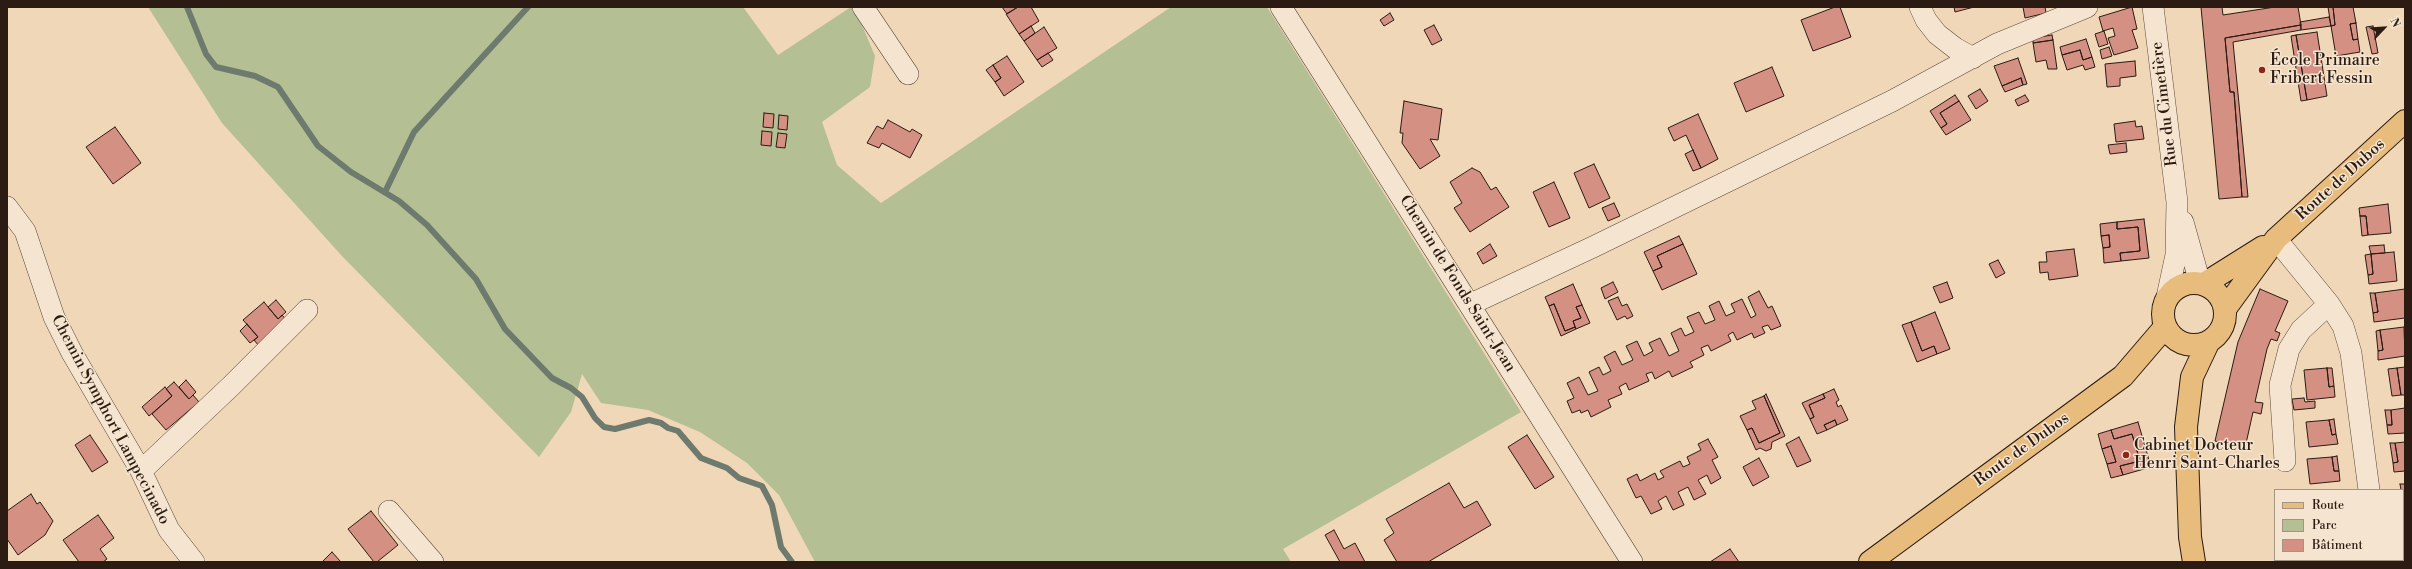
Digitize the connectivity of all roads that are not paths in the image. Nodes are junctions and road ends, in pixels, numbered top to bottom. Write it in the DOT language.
graph roads {
  1 [pos="863,7"];
  2 [pos="1281,7"];
  3 [pos="1920,7"];
  4 [pos="2087,7"];
  5 [pos="2153,7"];
  6 [pos="1973,58"];
  7 [pos="908,74"];
  8 [pos="2405,121"];
  9 [pos="2177,202"];
  10 [pos="7,207"];
  11 [pos="2276,238"];
  12 [pos="2202,283"];
  13 [pos="2167,297"];
  14 [pos="1471,304"];
  15 [pos="2329,304"];
  16 [pos="2225,309"];
  17 [pos="307,310"];
  18 [pos="2165,327"];
  19 [pos="2208,343"];
  20 [pos="2285,461"];
  21 [pos="141,471"];
  22 [pos="2369,489"];
  23 [pos="389,511"];
  24 [pos="194,562"];
  25 [pos="433,562"];
  26 [pos="1632,562"];
  27 [pos="1870,562"];
  28 [pos="2194,562"];
  1 -- 7 [label="street"];
  2 -- 14 [label="street, Chemin de Fonds Saint-Jean"];
  3 -- 6 [label="street"];
  4 -- 6 [label="street"];
  5 -- 9 [label="street, Rue du Cimetière"];
  6 -- 14 [label="street"];
  8 -- 11 [label="main road, Route de Dubos"];
  9 -- 12 [label="street, Rue du Cimetière"];
  9 -- 13 [label="street, Rue du Cimetière"];
  10 -- 21 [label="street, Chemin Symphort Lampecinado"];
  11 -- 12 [label="main road, Route de Dubos"];
  11 -- 15 [label="street"];
  11 -- 16 [label="main road, Route de Dubos"];
  12 -- 13 [label="main road"];
  12 -- 16 [label="main road"];
  13 -- 18 [label="main road"];
  14 -- 26 [label="street, Chemin de Fonds Saint-Jean"];
  15 -- 20 [label="street"];
  15 -- 22 [label="street"];
  16 -- 19 [label="main road"];
  17 -- 21 [label="street"];
  18 -- 19 [label="main road"];
  18 -- 27 [label="main road, Route de Dubos"];
  19 -- 28 [label="main road"];
  21 -- 24 [label="street, Chemin Symphort Lampecinado"];
  23 -- 25 [label="street"];
}
